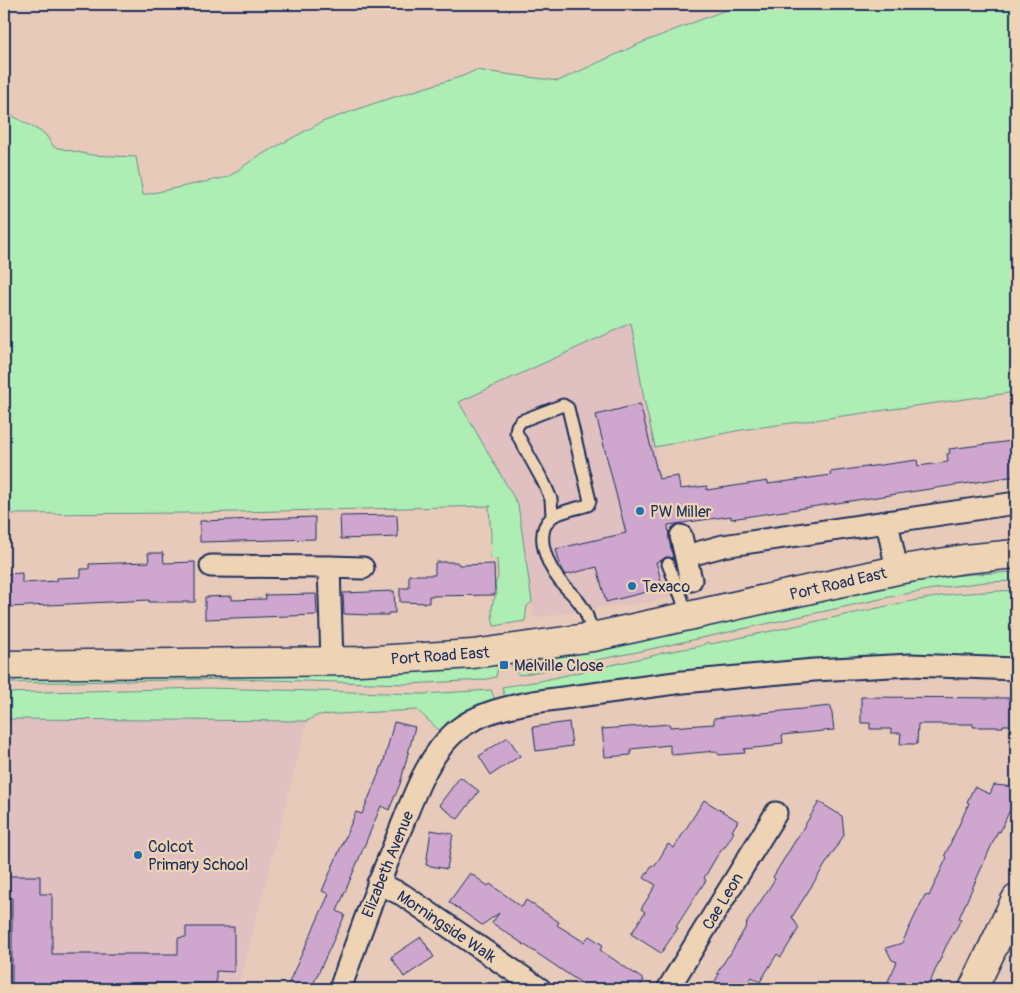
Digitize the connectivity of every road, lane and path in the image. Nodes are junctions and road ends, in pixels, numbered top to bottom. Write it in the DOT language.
graph roads {
  1 [pos="1016,503"];
  2 [pos="552,516"];
  3 [pos="887,522"];
  4 [pos="678,552"];
  5 [pos="1016,554"];
  6 [pos="329,567"];
  7 [pos="363,568"];
  8 [pos="897,570"];
  9 [pos="222,571"];
  10 [pos="691,580"];
  11 [pos="686,618"];
  12 [pos="593,637"];
  13 [pos="332,661"];
  14 [pos="4,665"];
  15 [pos="1016,669"];
  16 [pos="776,813"];
  17 [pos="378,883"];
  18 [pos="1013,916"];
  19 [pos="340,989"];
  20 [pos="540,989"];
  21 [pos="668,989"];
  22 [pos="973,989"];
  1 -- 3 [label="street"];
  2 -- 2 [label="lane"];
  2 -- 12 [label="lane"];
  3 -- 4 [label="street"];
  3 -- 8 [label="street"];
  4 -- 10 [label="street"];
  4 -- 11 [label="lane"];
  5 -- 8 [label="main road, Port Road East"];
  6 -- 7 [label="street"];
  6 -- 9 [label="street"];
  6 -- 13 [label="street"];
  8 -- 11 [label="main road, Port Road East"];
  11 -- 12 [label="main road, Port Road East"];
  12 -- 13 [label="main road, Port Road East"];
  13 -- 14 [label="main road, Port Road East"];
  15 -- 17 [label="street, Elizabeth Avenue"];
  16 -- 21 [label="street, Cae Leon"];
  17 -- 19 [label="street, Elizabeth Avenue"];
  17 -- 20 [label="street, Morningside Walk"];
  18 -- 22 [label="main road"];
}
